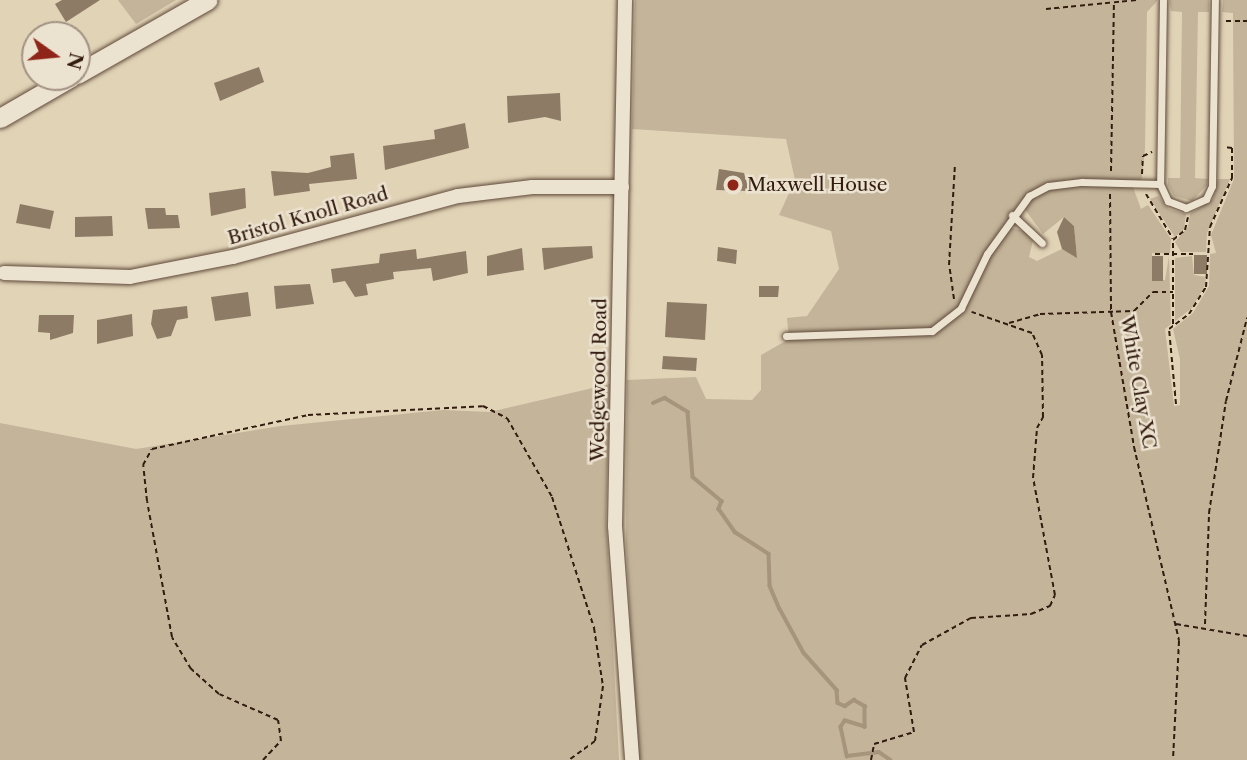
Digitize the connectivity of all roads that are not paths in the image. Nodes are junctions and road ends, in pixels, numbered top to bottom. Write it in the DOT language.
graph roads {
  1 [pos="207,0"];
  2 [pos="625,0"];
  3 [pos="1163,0"];
  4 [pos="1215,0"];
  5 [pos="91,66"];
  6 [pos="47,91"];
  7 [pos="0,118"];
  8 [pos="1160,184"];
  9 [pos="622,187"];
  10 [pos="1012,215"];
  11 [pos="1042,243"];
  12 [pos="4,273"];
  13 [pos="786,336"];
  14 [pos="632,760"];
  1 -- 5 [label="main road"];
  2 -- 9 [label="street, Wedgewood Road"];
  3 -- 8 [label="lane"];
  4 -- 8 [label="lane"];
  6 -- 7 [label="main road"];
  8 -- 10 [label="lane"];
  9 -- 12 [label="street, Bristol Knoll Road"];
  9 -- 14 [label="street, Wedgewood Road"];
  10 -- 11 [label="lane"];
  10 -- 13 [label="lane"];
}
